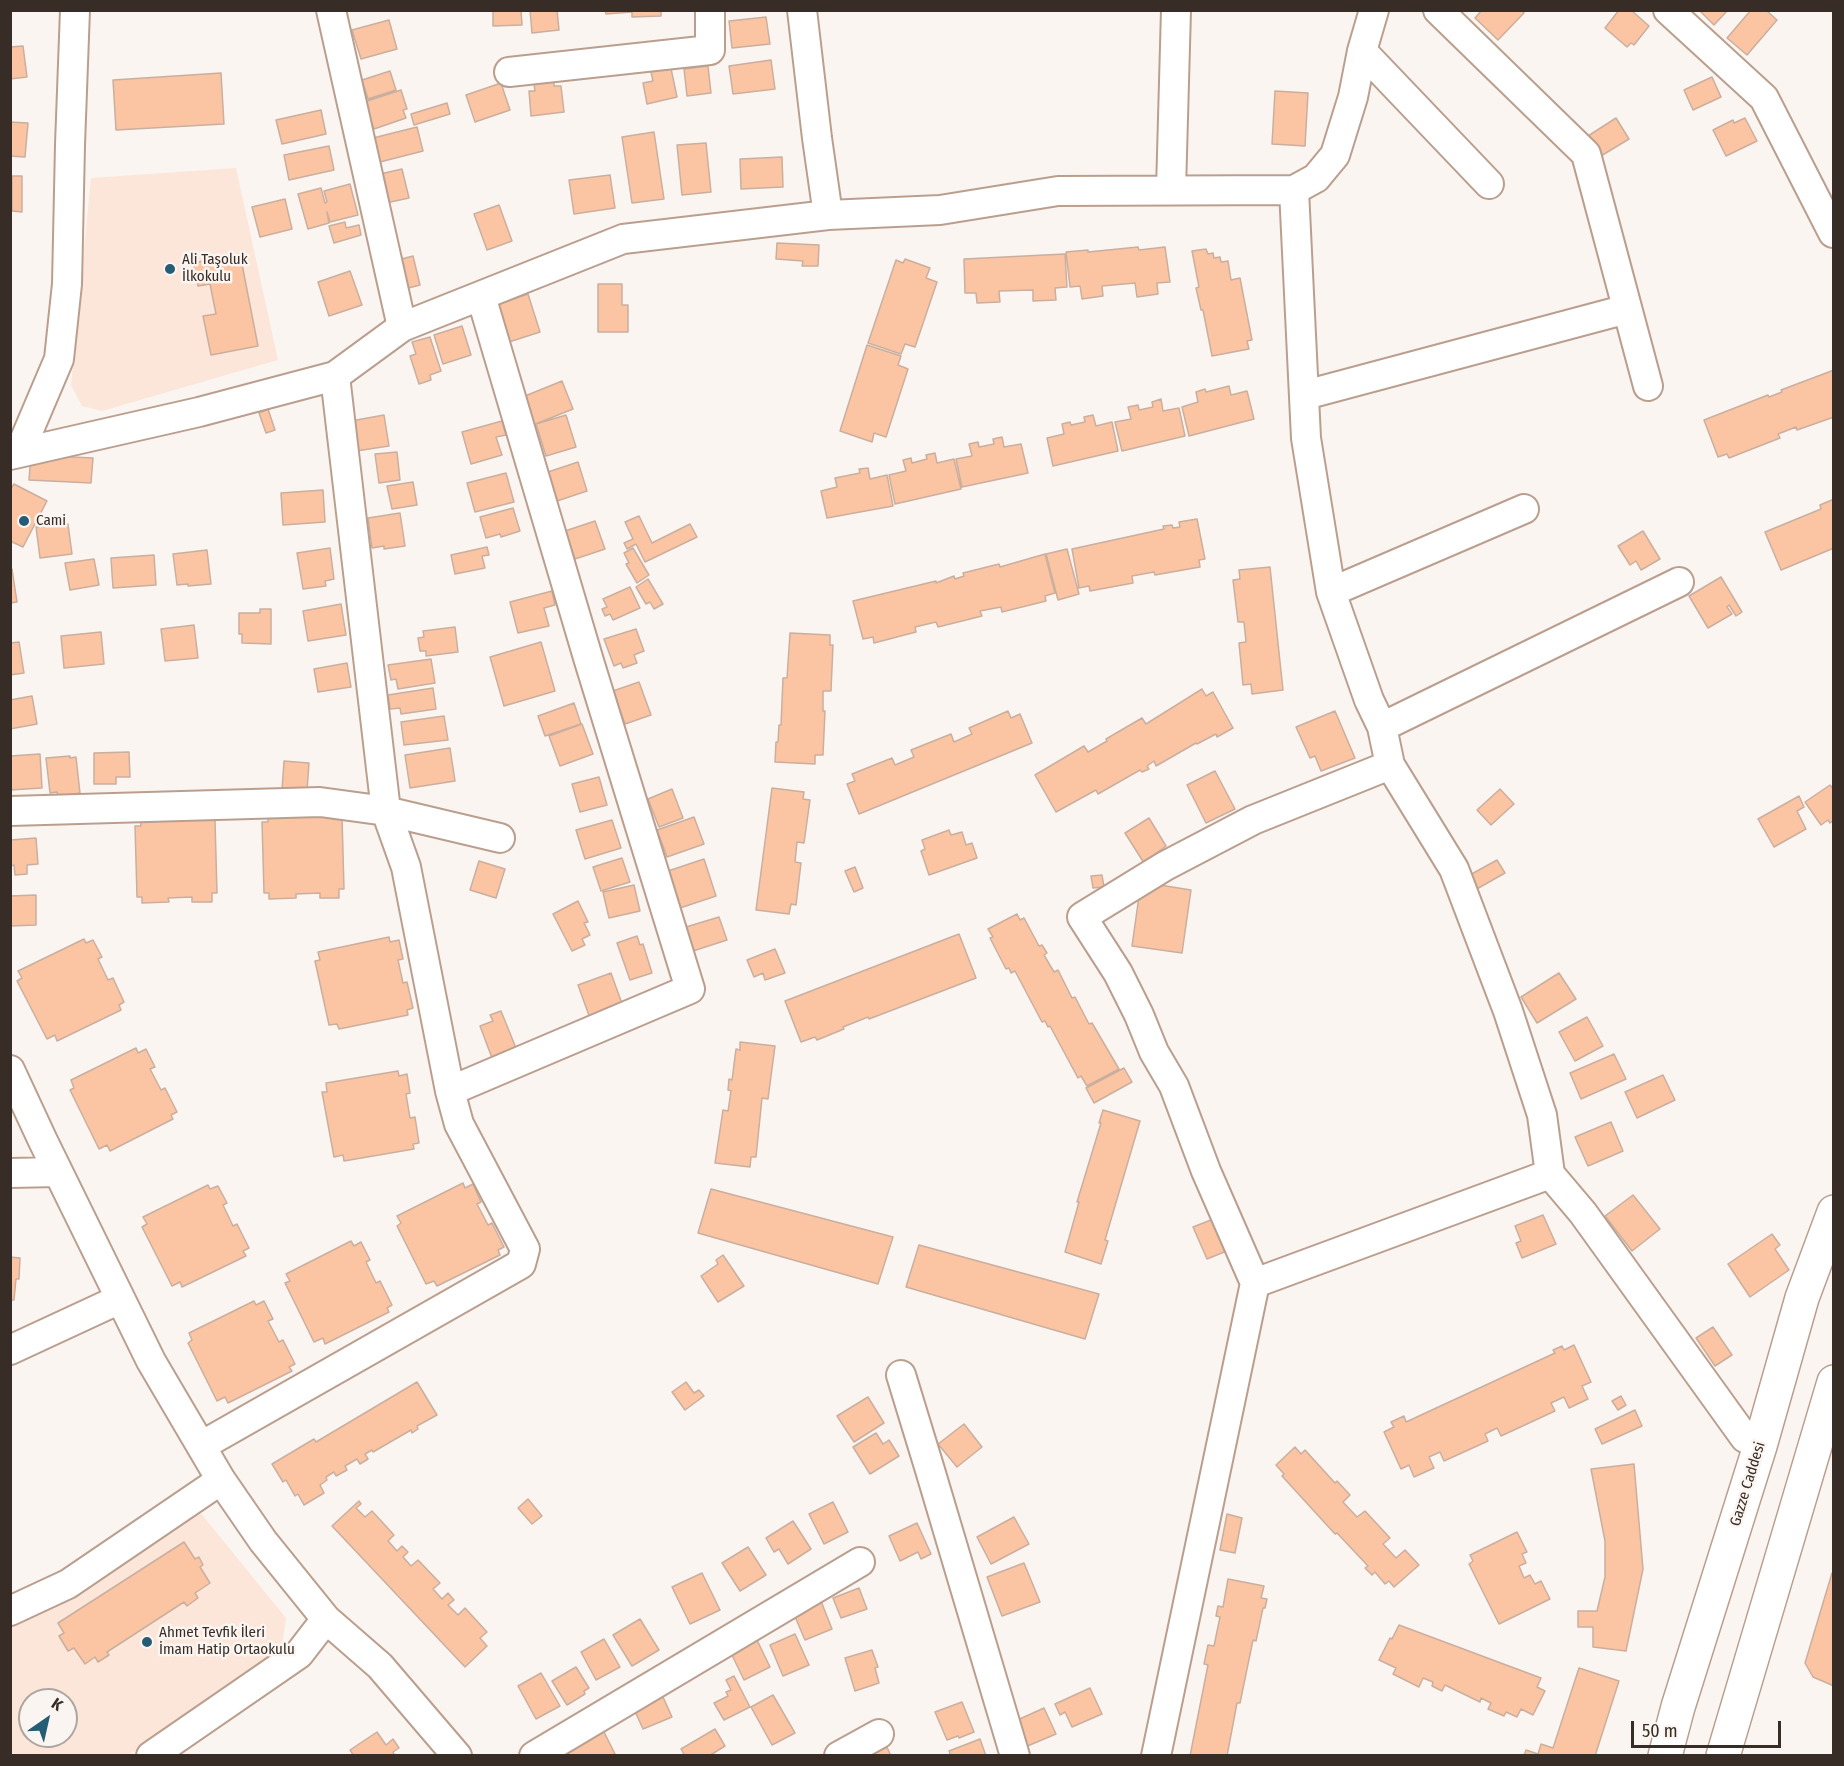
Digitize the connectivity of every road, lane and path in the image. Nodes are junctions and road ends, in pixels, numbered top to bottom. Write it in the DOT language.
graph roads {
  1 [pos="75,10"];
  2 [pos="330,10"];
  3 [pos="710,10"];
  4 [pos="802,10"];
  5 [pos="1176,10"];
  6 [pos="1374,10"];
  7 [pos="1438,10"];
  8 [pos="1668,10"];
  9 [pos="1362,51"];
  10 [pos="509,72"];
  11 [pos="1489,184"];
  12 [pos="1171,190"];
  13 [pos="1294,190"];
  14 [pos="828,215"];
  15 [pos="1833,233"];
  16 [pos="481,296"];
  17 [pos="1627,309"];
  18 [pos="402,327"];
  19 [pos="335,376"];
  20 [pos="1648,386"];
  21 [pos="1305,395"];
  22 [pos="15,454"];
  23 [pos="1524,509"];
  24 [pos="1679,582"];
  25 [pos="1331,592"];
  26 [pos="1382,727"];
  27 [pos="1390,765"];
  28 [pos="10,811"];
  29 [pos="386,811"];
  30 [pos="500,838"];
  31 [pos="10,1070"];
  32 [pos="450,1092"];
  33 [pos="58,1172"];
  34 [pos="10,1173"];
  35 [pos="1550,1174"];
  36 [pos="1833,1212"];
  37 [pos="1255,1283"];
  38 [pos="120,1299"];
  39 [pos="10,1350"];
  40 [pos="901,1375"];
  41 [pos="1833,1383"];
  42 [pos="201,1446"];
  43 [pos="1760,1446"];
  44 [pos="221,1480"];
  45 [pos="860,1562"];
  46 [pos="10,1611"];
  47 [pos="327,1619"];
  48 [pos="879,1734"];
  49 [pos="151,1755"];
  50 [pos="457,1755"];
  51 [pos="534,1755"];
  52 [pos="839,1755"];
  53 [pos="1014,1755"];
  54 [pos="1156,1755"];
  55 [pos="1665,1755"];
  56 [pos="1723,1755"];
  1 -- 22 [label="street"];
  2 -- 18 [label="street"];
  3 -- 10 [label="street"];
  4 -- 14 [label="street"];
  5 -- 12 [label="street"];
  6 -- 9 [label="street"];
  7 -- 17 [label="street"];
  8 -- 15 [label="street"];
  9 -- 11 [label="street"];
  9 -- 13 [label="street"];
  12 -- 13 [label="street"];
  12 -- 14 [label="street"];
  13 -- 21 [label="street"];
  14 -- 16 [label="street"];
  16 -- 18 [label="street"];
  16 -- 32 [label="street"];
  17 -- 20 [label="street"];
  17 -- 21 [label="street"];
  18 -- 19 [label="street"];
  19 -- 22 [label="street"];
  19 -- 29 [label="street"];
  21 -- 25 [label="street"];
  23 -- 25 [label="street"];
  24 -- 26 [label="street"];
  25 -- 26 [label="street"];
  26 -- 27 [label="street"];
  27 -- 35 [label="street"];
  27 -- 37 [label="street"];
  28 -- 29 [label="street"];
  29 -- 30 [label="street"];
  29 -- 32 [label="street"];
  31 -- 33 [label="street"];
  32 -- 42 [label="street"];
  33 -- 34 [label="street"];
  33 -- 38 [label="street"];
  35 -- 37 [label="street"];
  35 -- 43 [label="street"];
  36 -- 43 [label="main road, Gazze Caddesi"];
  37 -- 54 [label="street"];
  38 -- 39 [label="street"];
  38 -- 42 [label="street"];
  40 -- 53 [label="street"];
  41 -- 56 [label="main road"];
  42 -- 44 [label="street"];
  43 -- 55 [label="main road, Gazze Caddesi"];
  44 -- 46 [label="street"];
  44 -- 47 [label="street"];
  45 -- 51 [label="street"];
  47 -- 49 [label="street"];
  47 -- 50 [label="street"];
  48 -- 52 [label="street"];
}
